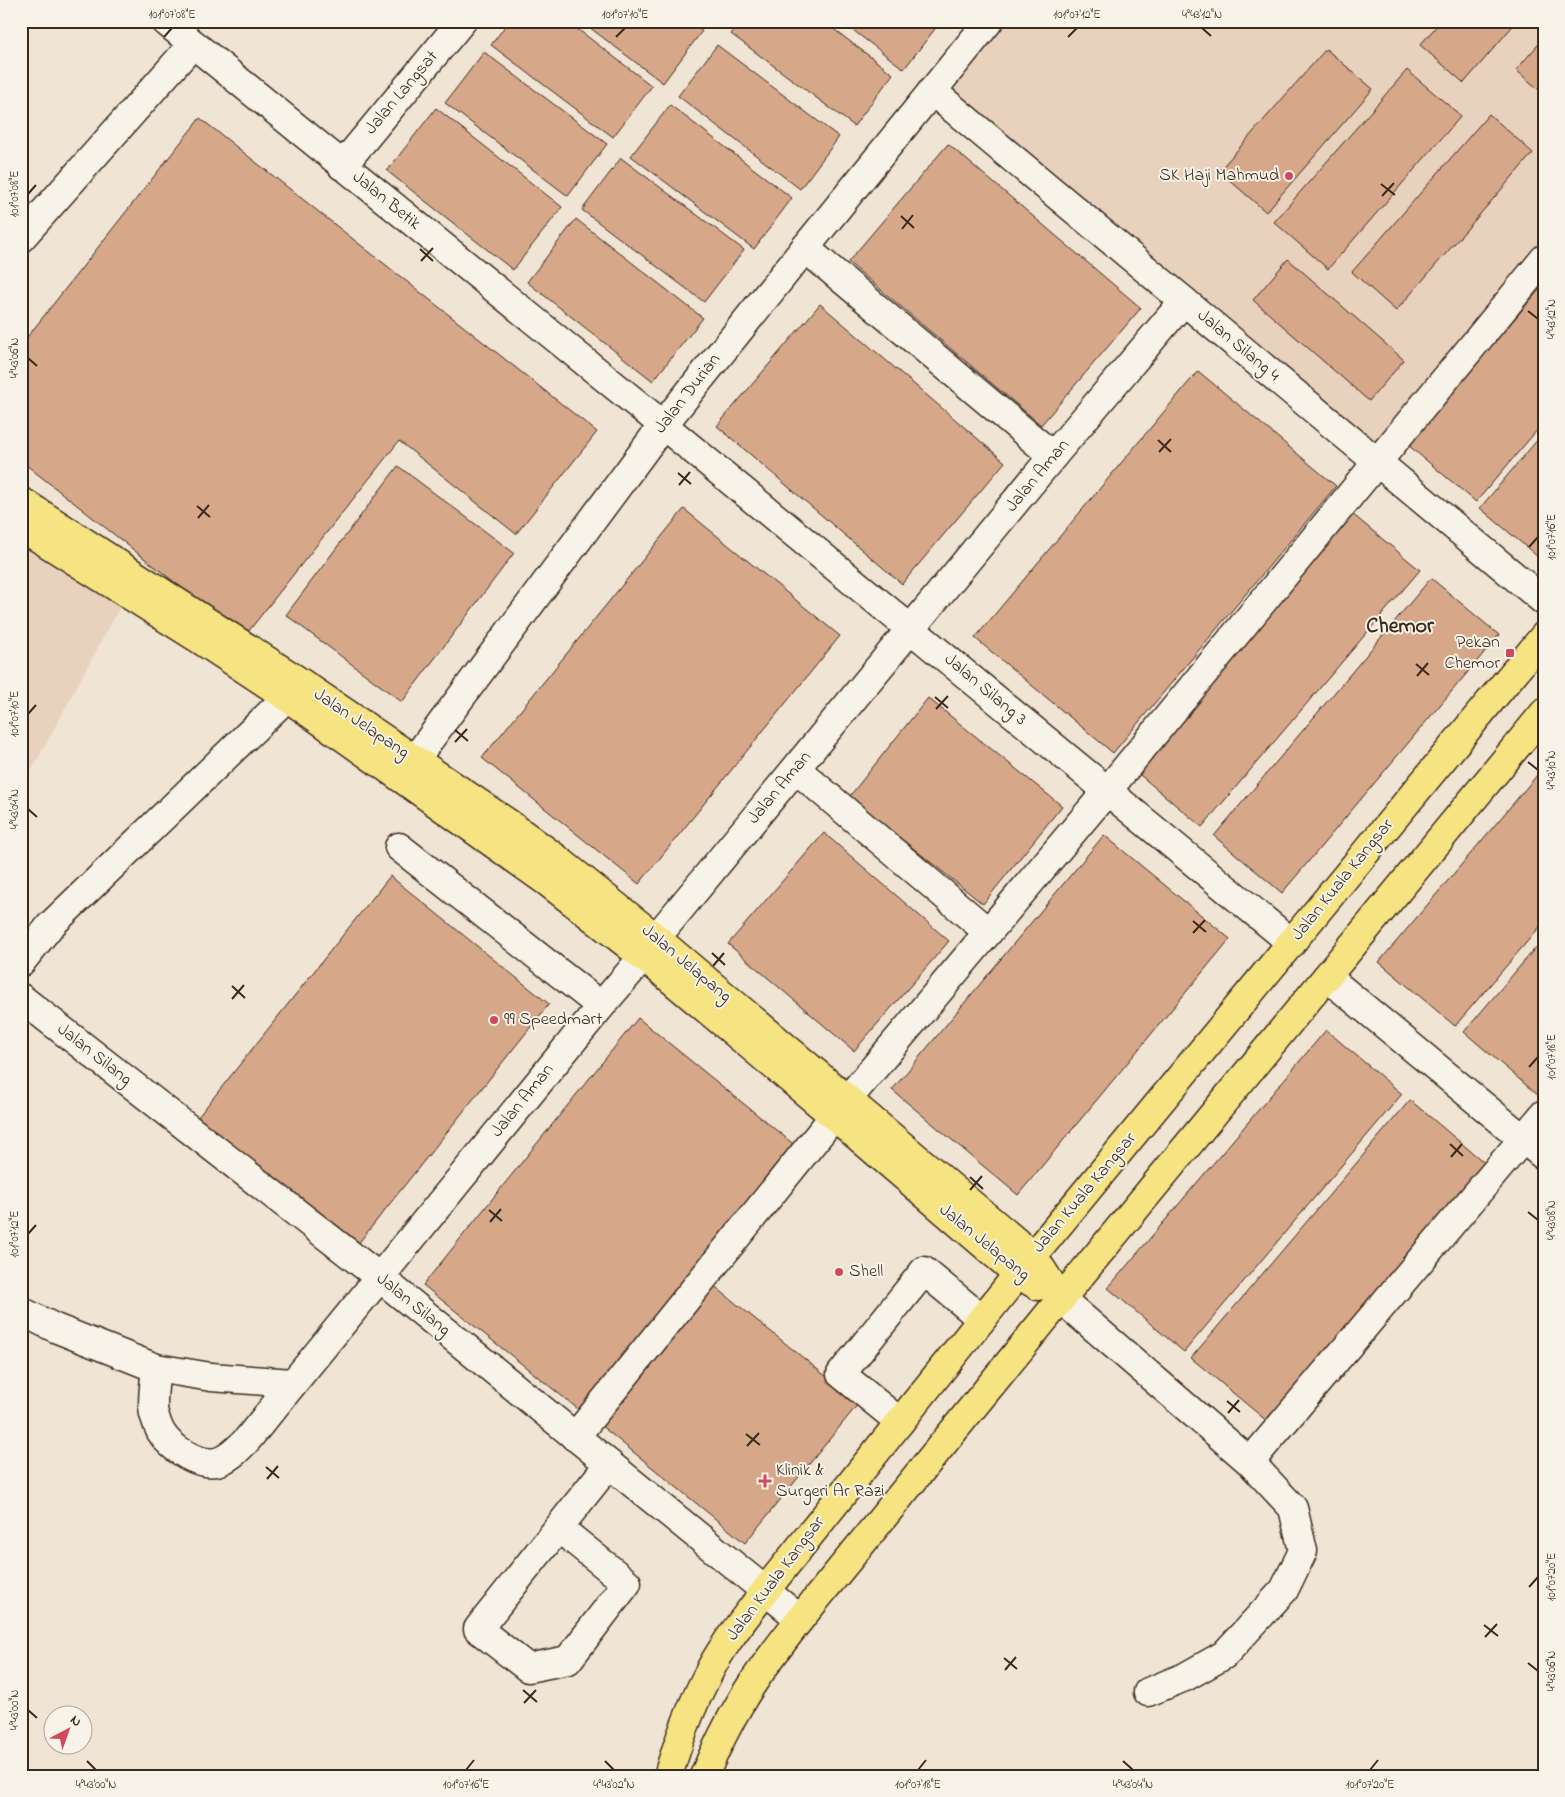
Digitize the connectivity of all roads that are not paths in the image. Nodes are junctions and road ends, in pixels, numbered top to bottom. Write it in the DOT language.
graph roads {
  1 [pos="165,21"];
  2 [pos="462,21"];
  3 [pos="989,21"];
  4 [pos="193,44"];
  5 [pos="932,91"];
  6 [pos="342,166"];
  7 [pos="21,238"];
  8 [pos="805,248"];
  9 [pos="1544,258"];
  10 [pos="1184,301"];
  11 [pos="671,432"];
  12 [pos="1054,456"];
  13 [pos="1377,462"];
  14 [pos="21,501"];
  15 [pos="21,527"];
  16 [pos="1544,601"];
  17 [pos="911,629"];
  18 [pos="1544,636"];
  19 [pos="287,697"];
  20 [pos="1544,713"];
  21 [pos="407,769"];
  22 [pos="796,769"];
  23 [pos="1107,791"];
  24 [pos="399,848"];
  25 [pos="988,932"];
  26 [pos="1292,942"];
  27 [pos="649,948"];
  28 [pos="21,962"];
  29 [pos="1327,978"];
  30 [pos="21,998"];
  31 [pos="601,1006"];
  32 [pos="841,1108"];
  33 [pos="1544,1114"];
  34 [pos="1523,1139"];
  35 [pos="1544,1156"];
  36 [pos="1026,1265"];
  37 [pos="379,1277"];
  38 [pos="1061,1299"];
  39 [pos="21,1311"];
  40 [pos="982,1319"];
  41 [pos="156,1368"];
  42 [pos="293,1383"];
  43 [pos="900,1422"];
  44 [pos="575,1437"];
  45 [pos="1250,1462"];
  46 [pos="609,1464"];
  47 [pos="559,1528"];
  48 [pos="765,1591"];
  49 [pos="800,1619"];
  50 [pos="1148,1692"];
  51 [pos="668,1775"];
  52 [pos="704,1776"];
  1 -- 4 [label="street, Jalan Betik"];
  2 -- 6 [label="street, Jalan Langsat"];
  3 -- 5 [label="street, Jalan Durian"];
  4 -- 6 [label="street, Jalan Betik"];
  4 -- 7 [label="street"];
  5 -- 8 [label="street, Jalan Durian"];
  5 -- 10 [label="street, Jalan Silang 4"];
  6 -- 11 [label="street, Jalan Betik"];
  8 -- 11 [label="street, Jalan Durian"];
  8 -- 12 [label="street"];
  9 -- 13 [label="street"];
  10 -- 12 [label="street, Jalan Aman"];
  10 -- 13 [label="street, Jalan Silang 4"];
  11 -- 17 [label="street, Jalan Silang 3"];
  11 -- 21 [label="street, Jalan Durian"];
  12 -- 17 [label="street, Jalan Aman"];
  13 -- 16 [label="street, Jalan Silang 4"];
  13 -- 23 [label="street"];
  14 -- 21 [label="main road, Jalan Jelapang"];
  15 -- 19 [label="main road, Jalan Jelapang"];
  17 -- 22 [label="street, Jalan Aman"];
  17 -- 23 [label="street, Jalan Silang 3"];
  18 -- 26 [label="main road, Jalan Kuala Kangsar"];
  19 -- 21 [label="main road, Jalan Jelapang"];
  19 -- 28 [label="street"];
  20 -- 29 [label="main road"];
  21 -- 27 [label="main road, Jalan Jelapang"];
  22 -- 25 [label="street"];
  22 -- 27 [label="street, Jalan Aman"];
  23 -- 25 [label="street"];
  23 -- 26 [label="street, Jalan Silang 3"];
  24 -- 31 [label="street"];
  25 -- 32 [label="street"];
  26 -- 36 [label="main road, Jalan Kuala Kangsar"];
  27 -- 31 [label="street, Jalan Aman"];
  27 -- 32 [label="main road, Jalan Jelapang"];
  29 -- 34 [label="street"];
  29 -- 38 [label="main road"];
  30 -- 37 [label="street, Jalan Silang"];
  31 -- 37 [label="street, Jalan Aman"];
  32 -- 36 [label="main road, Jalan Jelapang"];
  32 -- 44 [label="street"];
  33 -- 34 [label="street"];
  34 -- 35 [label="street"];
  34 -- 45 [label="street"];
  36 -- 38 [label="main road, Jalan Jelapang"];
  36 -- 40 [label="main road, Jalan Kuala Kangsar"];
  37 -- 42 [label="street, Jalan Aman"];
  37 -- 44 [label="street, Jalan Silang"];
  38 -- 45 [label="street"];
  38 -- 49 [label="main road"];
  39 -- 41 [label="street"];
  40 -- 43 [label="main road, Jalan Kuala Kangsar"];
  40 -- 43 [label="street"];
  41 -- 42 [label="street"];
  41 -- 42 [label="street, Jalan Aman"];
  43 -- 48 [label="main road, Jalan Kuala Kangsar"];
  44 -- 46 [label="street, Jalan Silang"];
  45 -- 50 [label="street"];
  46 -- 47 [label="street"];
  46 -- 48 [label="street, Jalan Silang"];
  47 -- 47 [label="street"];
  48 -- 49 [label="street, Jalan Silang"];
  48 -- 51 [label="main road, Jalan Kuala Kangsar"];
  49 -- 52 [label="main road"];
}
